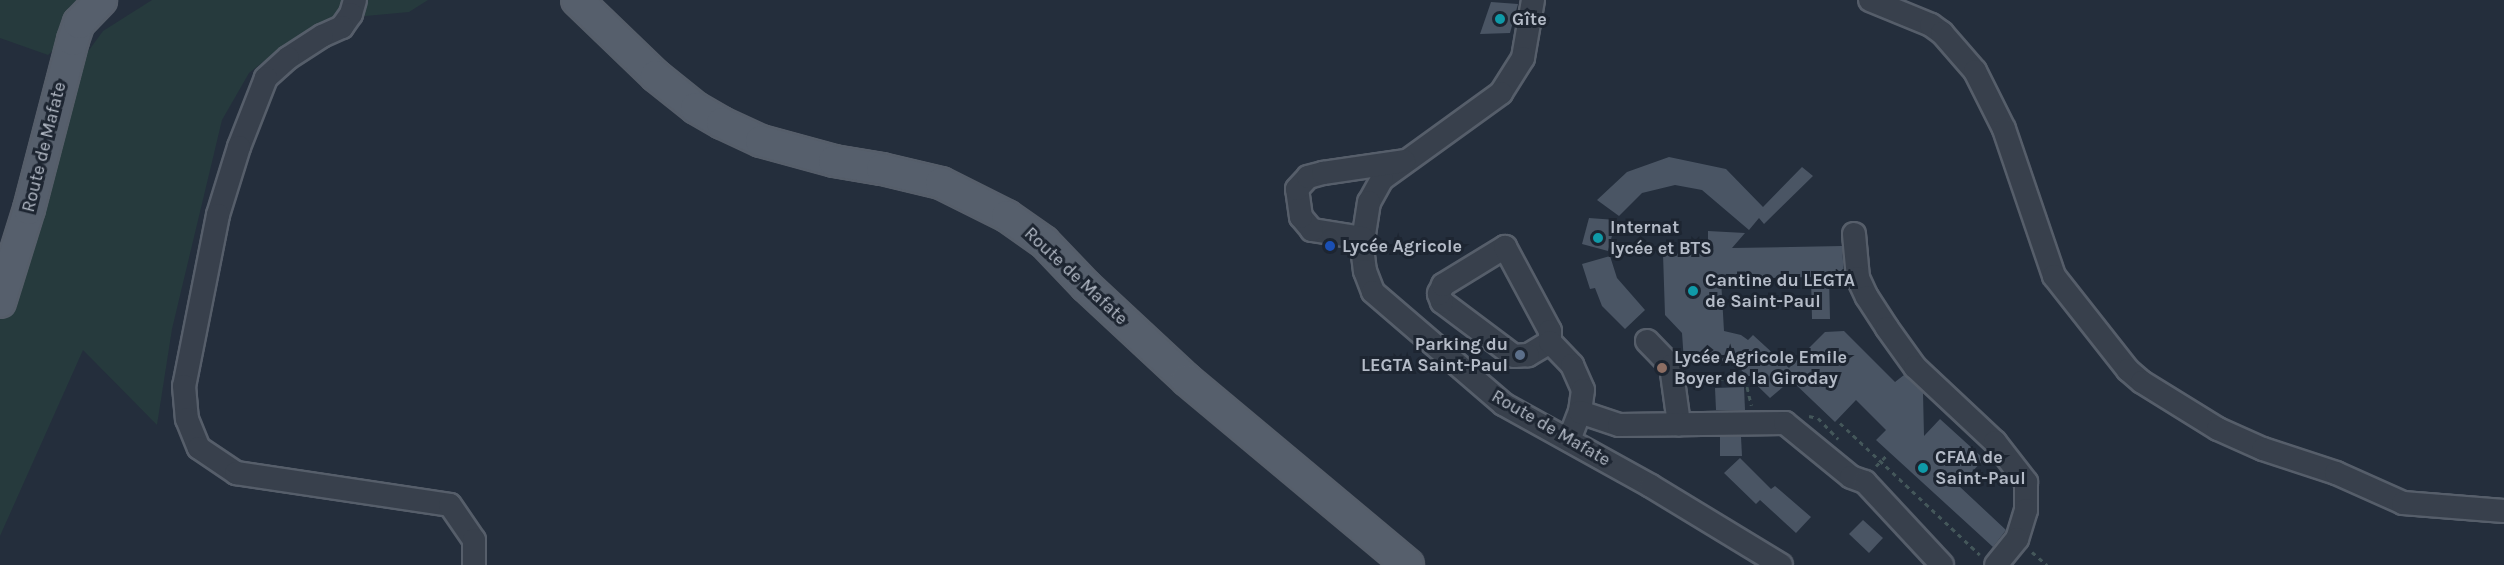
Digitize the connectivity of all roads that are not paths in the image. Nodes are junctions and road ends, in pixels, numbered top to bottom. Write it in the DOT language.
graph roads {
  1 [pos="101,0"];
  2 [pos="355,0"];
  3 [pos="577,0"];
  4 [pos="1533,0"];
  5 [pos="1870,0"];
  6 [pos="1405,161"];
  7 [pos="1854,234"];
  8 [pos="1363,238"];
  9 [pos="0,302"];
  10 [pos="1647,341"];
  11 [pos="1550,342"];
  12 [pos="1580,412"];
  13 [pos="1679,424"];
  14 [pos="1569,440"];
  15 [pos="2504,511"];
  16 [pos="1989,561"];
  17 [pos="474,565"];
  18 [pos="1408,565"];
  19 [pos="1781,565"];
  20 [pos="1942,565"];
  1 -- 9 [label="main road, Route de Mafate"];
  2 -- 17 [label="street"];
  3 -- 18 [label="main road, Route de Mafate"];
  4 -- 6 [label="street, Route de Mafate"];
  5 -- 15 [label="street"];
  6 -- 8 [label="street, Route de Mafate"];
  6 -- 8 [label="street"];
  7 -- 16 [label="street"];
  8 -- 14 [label="street, Route de Mafate"];
  10 -- 13 [label="street"];
  11 -- 11 [label="street"];
  11 -- 12 [label="street"];
  12 -- 13 [label="street"];
  12 -- 14 [label="street"];
  13 -- 20 [label="street"];
  14 -- 19 [label="street, Route de Mafate"];
}
